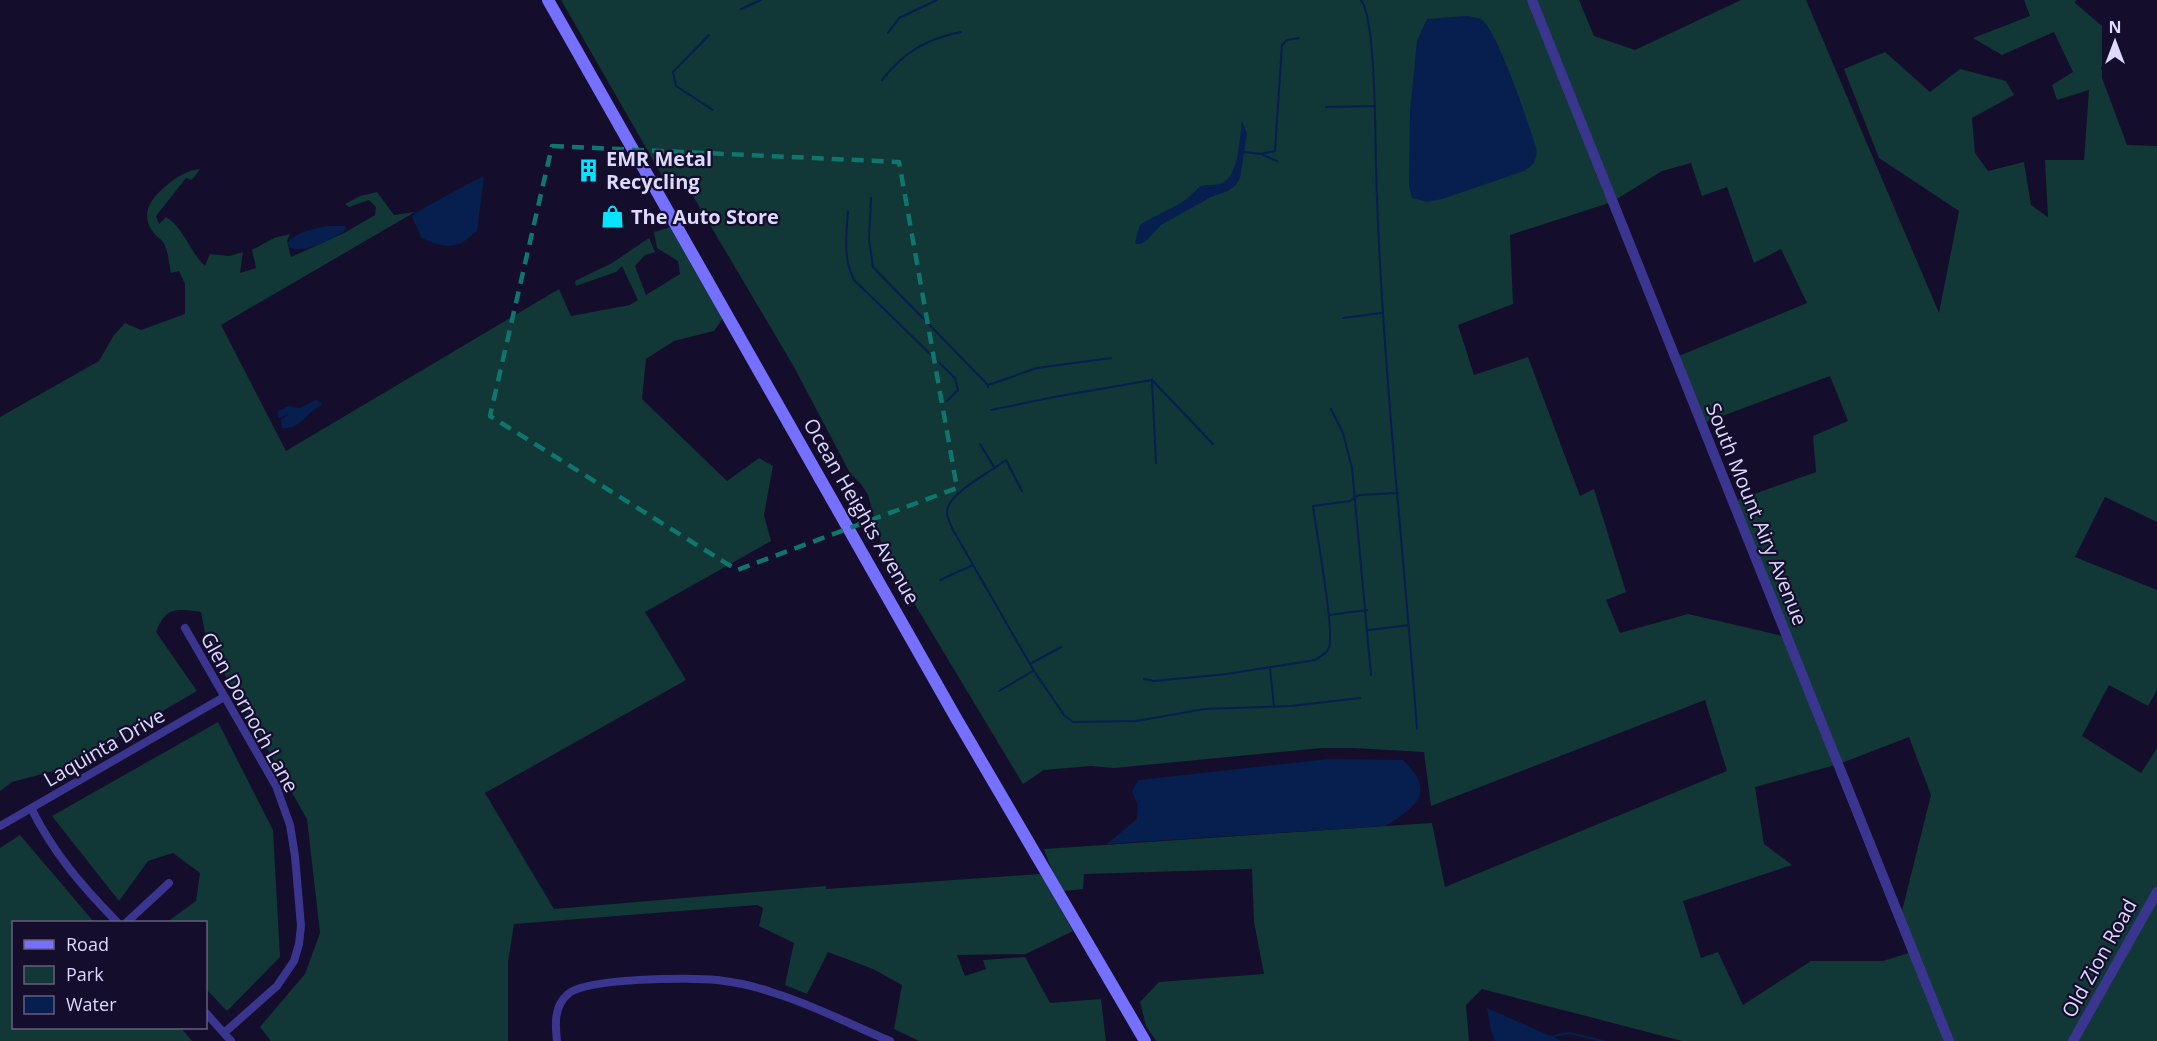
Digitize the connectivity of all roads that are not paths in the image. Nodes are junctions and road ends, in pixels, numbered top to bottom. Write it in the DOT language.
graph roads {
  1 [pos="548,0"];
  2 [pos="1532,0"];
  3 [pos="185,628"];
  4 [pos="224,697"];
  5 [pos="31,808"];
  6 [pos="0,826"];
  7 [pos="169,883"];
  8 [pos="2157,892"];
  9 [pos="116,921"];
  10 [pos="127,921"];
  11 [pos="207,1014"];
  12 [pos="224,1033"];
  13 [pos="231,1041"];
  14 [pos="557,1041"];
  15 [pos="890,1041"];
  16 [pos="1145,1041"];
  17 [pos="1949,1041"];
  18 [pos="2073,1041"];
  1 -- 16 [label="main road, Ocean Heights Avenue"];
  2 -- 17 [label="street, South Mount Airy Avenue"];
  3 -- 4 [label="street, Glen Dornoch Lane"];
  4 -- 5 [label="street, Laquinta Drive"];
  4 -- 12 [label="street, Glen Dornoch Lane"];
  5 -- 6 [label="street, Laquinta Drive"];
  5 -- 9 [label="street"];
  7 -- 10 [label="street"];
  8 -- 18 [label="street, Old Zion Road"];
  11 -- 12 [label="street"];
  12 -- 13 [label="street"];
  14 -- 15 [label="street"];
}
